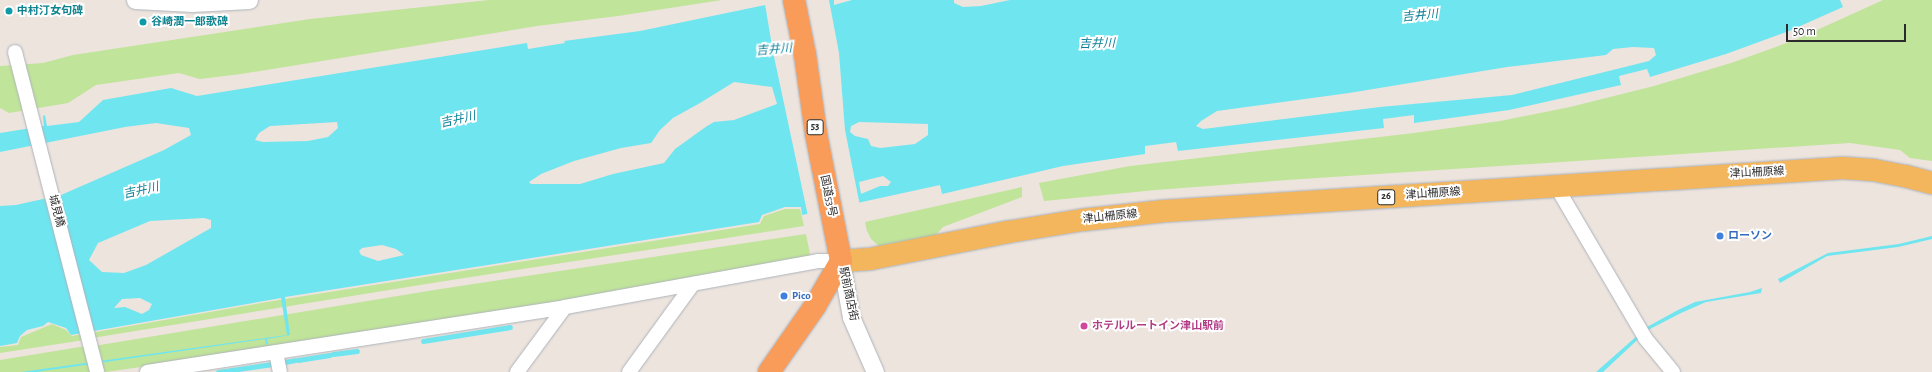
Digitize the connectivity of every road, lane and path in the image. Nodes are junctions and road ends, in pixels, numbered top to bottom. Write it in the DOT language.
graph roads {
  1 [pos="135,0"];
  2 [pos="249,0"];
  3 [pos="794,0"];
  4 [pos="15,52"];
  5 [pos="1932,183"];
  6 [pos="1556,186"];
  7 [pos="841,257"];
  8 [pos="693,284"];
  9 [pos="565,307"];
  10 [pos="276,352"];
  11 [pos="97,372"];
  12 [pos="147,372"];
  13 [pos="280,372"];
  14 [pos="517,372"];
  15 [pos="629,372"];
  16 [pos="769,372"];
  17 [pos="875,372"];
  18 [pos="1673,372"];
  1 -- 2 [label="street"];
  3 -- 7 [label="highway, 国道53号 / 53"];
  4 -- 11 [label="street, 城見橋"];
  5 -- 6 [label="main road, 津山柵原線 / 26"];
  6 -- 7 [label="main road, 津山柵原線 / 26"];
  6 -- 18 [label="street"];
  7 -- 8 [label="street"];
  7 -- 16 [label="highway"];
  7 -- 17 [label="street, 駅前商店街"];
  8 -- 9 [label="street"];
  8 -- 15 [label="street"];
  9 -- 10 [label="street"];
  9 -- 14 [label="street"];
  10 -- 12 [label="street"];
  10 -- 13 [label="street"];
}
